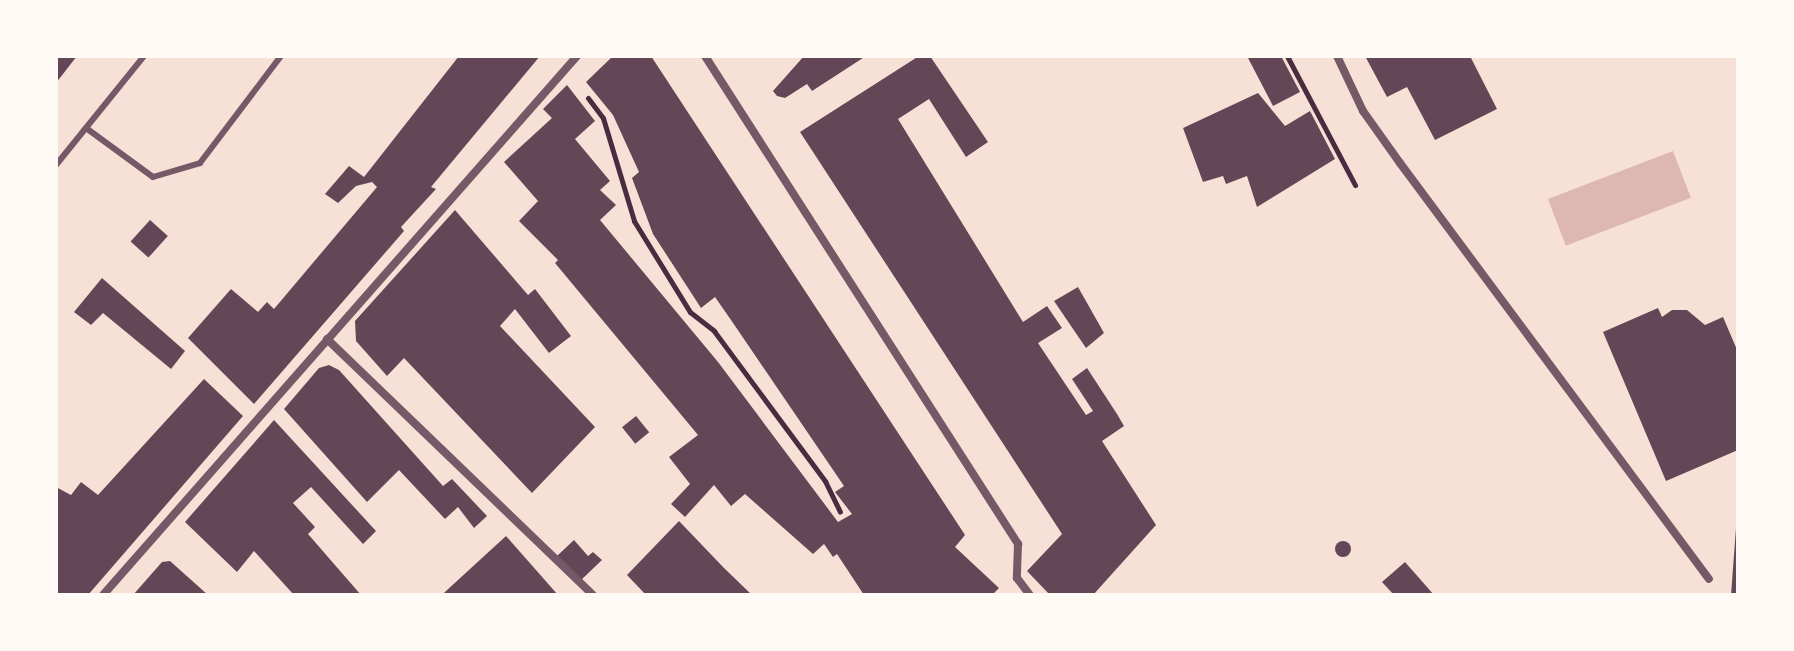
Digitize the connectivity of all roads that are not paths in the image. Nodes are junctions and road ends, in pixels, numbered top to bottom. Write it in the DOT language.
graph roads {
  1 [pos="144,56"];
  2 [pos="281,56"];
  3 [pos="577,56"];
  4 [pos="705,56"];
  5 [pos="1337,56"];
  6 [pos="86,128"];
  7 [pos="56,165"];
  8 [pos="327,339"];
  9 [pos="1709,579"];
  10 [pos="103,595"];
  11 [pos="593,595"];
  12 [pos="1030,595"];
  1 -- 6 [label="lane"];
  2 -- 6 [label="lane"];
  3 -- 8 [label="street"];
  4 -- 12 [label="street"];
  5 -- 9 [label="street"];
  6 -- 7 [label="lane"];
  8 -- 10 [label="street"];
  8 -- 11 [label="street"];
}
